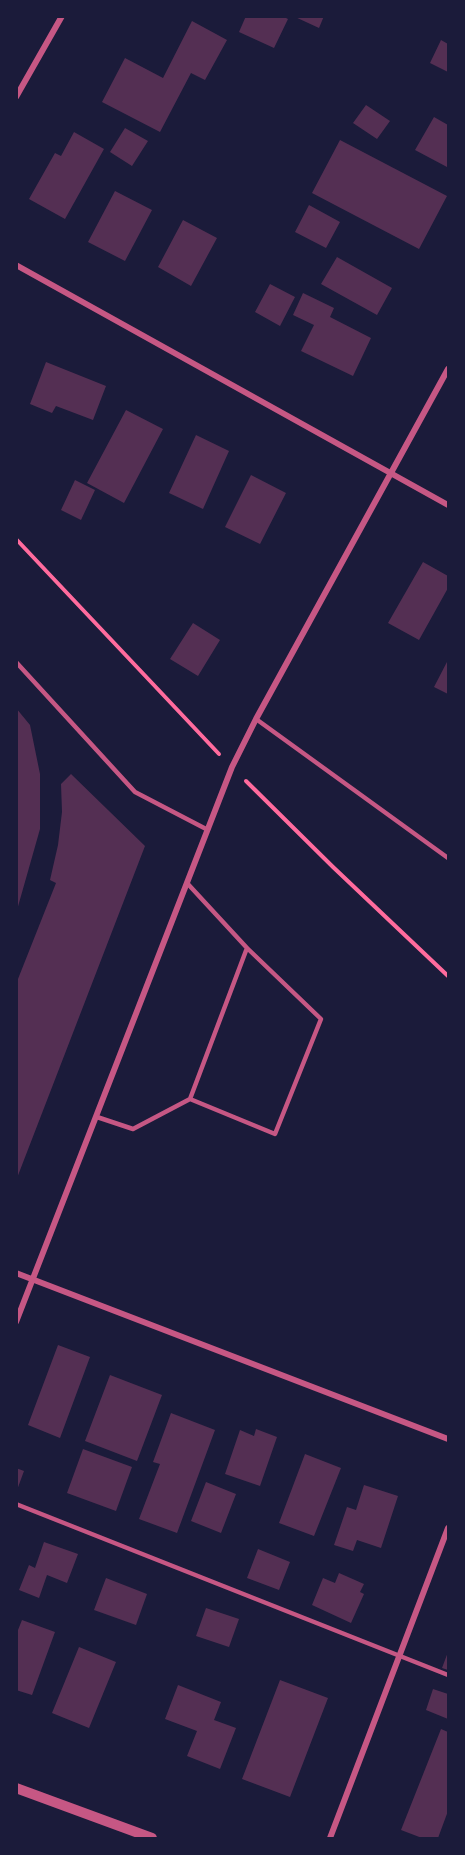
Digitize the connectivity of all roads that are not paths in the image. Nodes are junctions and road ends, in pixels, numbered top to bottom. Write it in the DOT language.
graph roads {
  1 [pos="62,16"];
  2 [pos="16,97"];
  3 [pos="16,265"];
  4 [pos="448,369"];
  5 [pos="391,473"];
  6 [pos="448,505"];
  7 [pos="16,662"];
  8 [pos="256,718"];
  9 [pos="208,830"];
  10 [pos="448,858"];
  11 [pos="187,883"];
  12 [pos="247,948"];
  13 [pos="190,1099"];
  14 [pos="97,1117"];
  15 [pos="16,1273"];
  16 [pos="34,1281"];
  17 [pos="16,1323"];
  18 [pos="448,1439"];
  19 [pos="16,1504"];
  20 [pos="448,1528"];
  21 [pos="400,1655"];
  22 [pos="448,1675"];
  23 [pos="16,1788"];
  24 [pos="152,1839"];
  25 [pos="330,1839"];
  1 -- 2 [label="street"];
  3 -- 5 [label="street"];
  4 -- 5 [label="street"];
  5 -- 6 [label="street"];
  5 -- 8 [label="street"];
  7 -- 9 [label="lane"];
  8 -- 9 [label="street"];
  8 -- 10 [label="lane"];
  9 -- 11 [label="street"];
  11 -- 12 [label="lane"];
  11 -- 14 [label="street"];
  12 -- 13 [label="lane"];
  12 -- 13 [label="lane"];
  13 -- 14 [label="lane"];
  14 -- 16 [label="street"];
  15 -- 16 [label="street"];
  16 -- 17 [label="street"];
  16 -- 18 [label="street"];
  19 -- 21 [label="lane"];
  20 -- 21 [label="street"];
  21 -- 22 [label="lane"];
  21 -- 25 [label="street"];
  23 -- 24 [label="street"];
}
